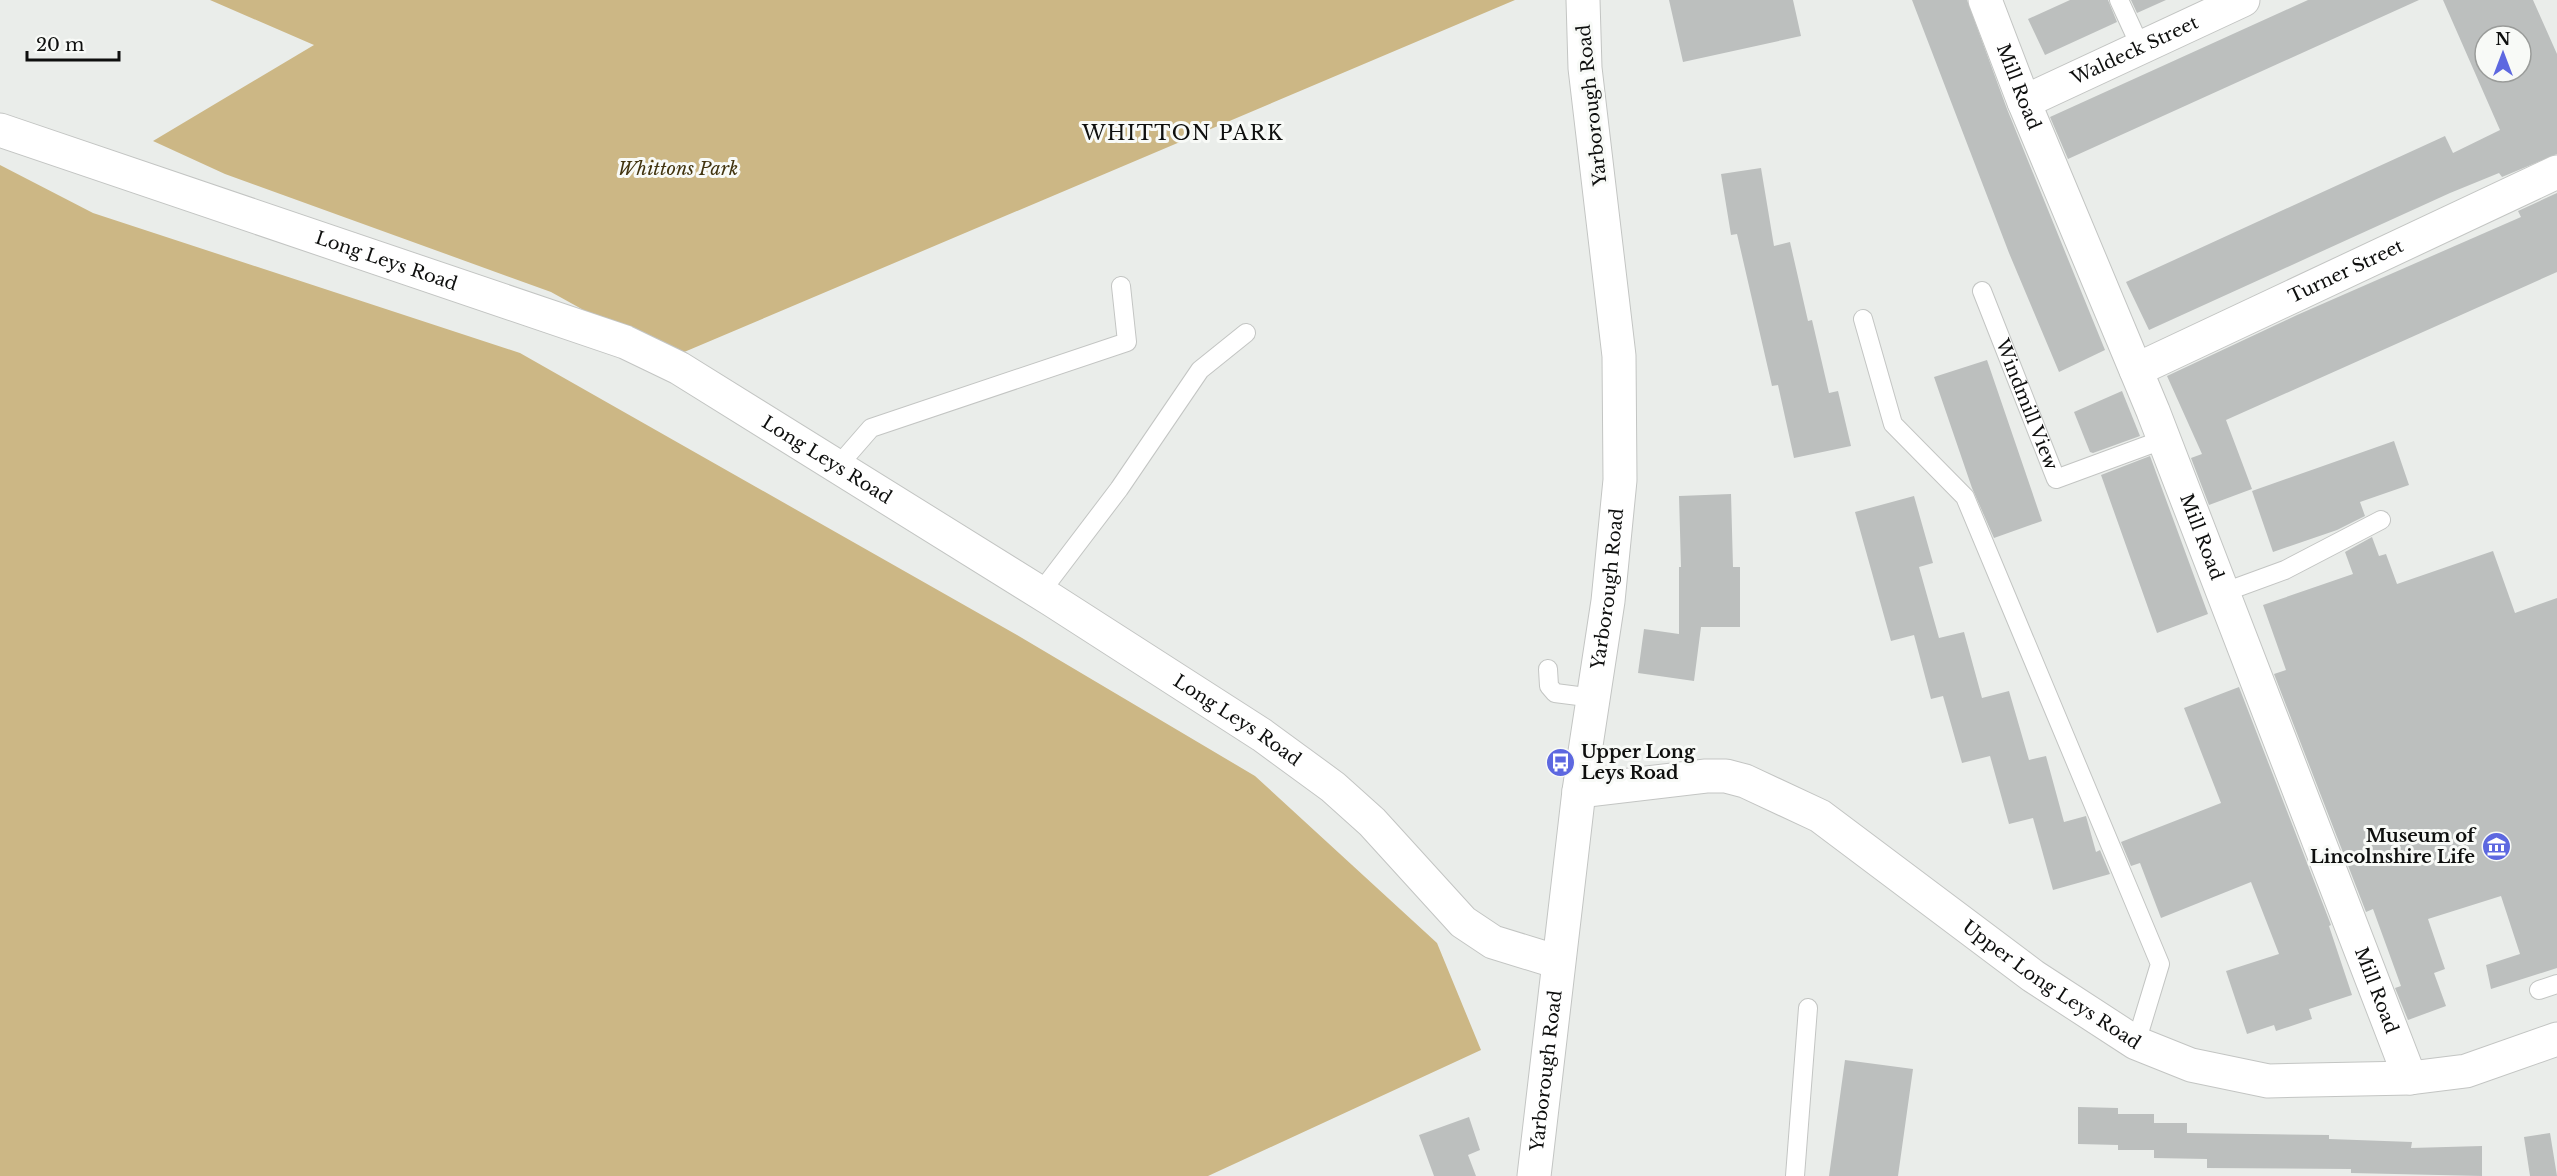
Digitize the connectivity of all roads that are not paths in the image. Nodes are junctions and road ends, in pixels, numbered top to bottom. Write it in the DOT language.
graph roads {
  1 [pos="1583,0"];
  2 [pos="1985,0"];
  3 [pos="2119,0"];
  4 [pos="2243,0"];
  5 [pos="2140,48"];
  6 [pos="2024,102"];
  7 [pos="0,130"];
  8 [pos="2557,171"];
  9 [pos="1121,286"];
  10 [pos="1982,291"];
  11 [pos="1863,319"];
  12 [pos="1246,333"];
  13 [pos="2136,370"];
  14 [pos="2162,440"];
  15 [pos="837,467"];
  16 [pos="2381,520"];
  17 [pos="1040,593"];
  18 [pos="2222,593"];
  19 [pos="1548,669"];
  20 [pos="1594,698"];
  21 [pos="1579,791"];
  22 [pos="1558,962"];
  23 [pos="2557,984"];
  24 [pos="2539,990"];
  25 [pos="1808,1008"];
  26 [pos="2557,1039"];
  27 [pos="2136,1043"];
  28 [pos="2410,1078"];
  29 [pos="1534,1176"];
  30 [pos="1795,1176"];
  1 -- 20 [label="street, Yarborough Road"];
  2 -- 6 [label="street, Mill Road"];
  3 -- 5 [label="lane"];
  4 -- 5 [label="street, Waldeck Street"];
  5 -- 6 [label="street, Waldeck Street"];
  6 -- 13 [label="street, Mill Road"];
  7 -- 15 [label="street, Long Leys Road"];
  8 -- 13 [label="street, Turner Street"];
  9 -- 15 [label="lane"];
  10 -- 14 [label="lane, Windmill View"];
  11 -- 27 [label="lane"];
  12 -- 17 [label="lane"];
  13 -- 14 [label="street, Mill Road"];
  14 -- 18 [label="street, Mill Road"];
  15 -- 17 [label="street, Long Leys Road"];
  16 -- 18 [label="lane"];
  17 -- 22 [label="street, Long Leys Road"];
  18 -- 28 [label="street, Mill Road"];
  19 -- 20 [label="lane"];
  20 -- 21 [label="street, Yarborough Road"];
  21 -- 22 [label="street, Yarborough Road"];
  21 -- 27 [label="street, Upper Long Leys Road"];
  22 -- 29 [label="street, Yarborough Road"];
  23 -- 24 [label="lane"];
  25 -- 30 [label="lane"];
  26 -- 28 [label="street, Upper Long Leys Road"];
  27 -- 28 [label="street, Upper Long Leys Road"];
}
